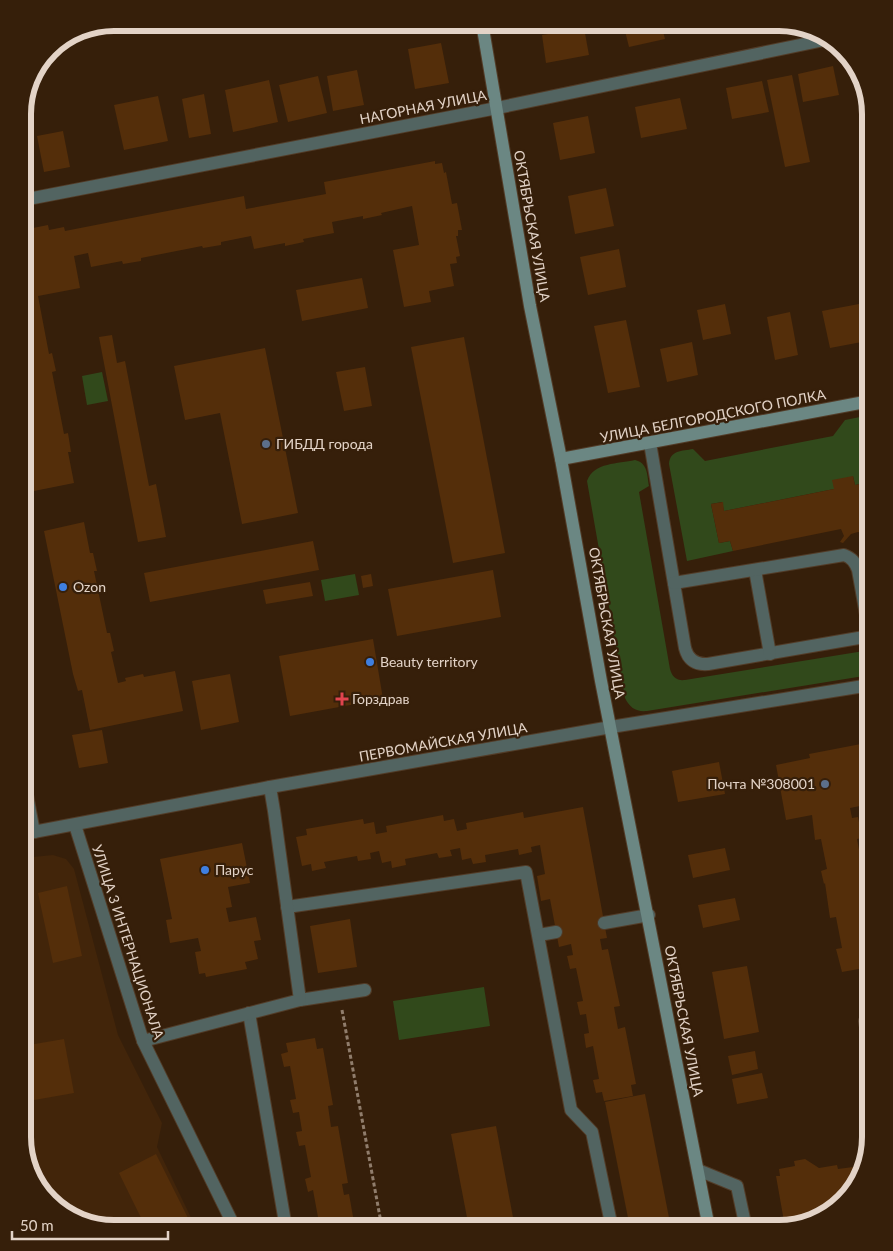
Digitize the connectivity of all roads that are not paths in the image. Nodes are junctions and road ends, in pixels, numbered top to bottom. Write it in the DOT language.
graph roads {
  1 [pos="483,31"];
  2 [pos="817,41"];
  3 [pos="497,108"];
  4 [pos="31,198"];
  5 [pos="862,403"];
  6 [pos="650,443"];
  7 [pos="561,459"];
  8 [pos="755,570"];
  9 [pos="674,583"];
  10 [pos="862,592"];
  11 [pos="862,638"];
  12 [pos="770,654"];
  13 [pos="862,686"];
  14 [pos="611,726"];
  15 [pos="270,788"];
  16 [pos="75,825"];
  17 [pos="31,832"];
  18 [pos="287,907"];
  19 [pos="649,916"];
  20 [pos="604,924"];
  21 [pos="556,932"];
  22 [pos="539,935"];
  23 [pos="365,990"];
  24 [pos="300,1000"];
  25 [pos="249,1013"];
  26 [pos="143,1041"];
  27 [pos="698,1170"];
  28 [pos="231,1220"];
  29 [pos="285,1220"];
  30 [pos="610,1220"];
  31 [pos="707,1220"];
  32 [pos="744,1220"];
  1 -- 3 [label="street, ОКТЯБРЬСКАЯ УЛИЦА"];
  2 -- 3 [label="street, НАГОРНАЯ УЛИЦА"];
  3 -- 4 [label="street, НАГОРНАЯ УЛИЦА"];
  3 -- 7 [label="street, ОКТЯБРЬСКАЯ УЛИЦА"];
  5 -- 6 [label="street, УЛИЦА БЕЛГОРОДСКОГО ПОЛКА"];
  6 -- 7 [label="street, УЛИЦА БЕЛГОРОДСКОГО ПОЛКА"];
  6 -- 9 [label="street"];
  7 -- 14 [label="street, ОКТЯБРЬСКАЯ УЛИЦА"];
  8 -- 9 [label="street"];
  8 -- 10 [label="street"];
  8 -- 12 [label="street"];
  9 -- 12 [label="street"];
  11 -- 12 [label="street"];
  13 -- 14 [label="street, ПЕРВОМАЙСКАЯ УЛИЦА"];
  14 -- 15 [label="street, ПЕРВОМАЙСКАЯ УЛИЦА"];
  14 -- 19 [label="street, ОКТЯБРЬСКАЯ УЛИЦА"];
  15 -- 16 [label="street, ПЕРВОМАЙСКАЯ УЛИЦА"];
  15 -- 18 [label="street"];
  16 -- 17 [label="street, ПЕРВОМАЙСКАЯ УЛИЦА"];
  16 -- 26 [label="street, УЛИЦА 3 ИНТЕРНАЦИОНАЛА"];
  18 -- 22 [label="street"];
  18 -- 24 [label="street"];
  19 -- 20 [label="street"];
  19 -- 27 [label="street, ОКТЯБРЬСКАЯ УЛИЦА"];
  21 -- 22 [label="street"];
  22 -- 30 [label="street"];
  23 -- 24 [label="street"];
  24 -- 25 [label="street"];
  25 -- 26 [label="street"];
  25 -- 29 [label="street"];
  26 -- 28 [label="street, УЛИЦА 3 ИНТЕРНАЦИОНАЛА"];
  27 -- 31 [label="street, ОКТЯБРЬСКАЯ УЛИЦА"];
  27 -- 32 [label="street"];
}
